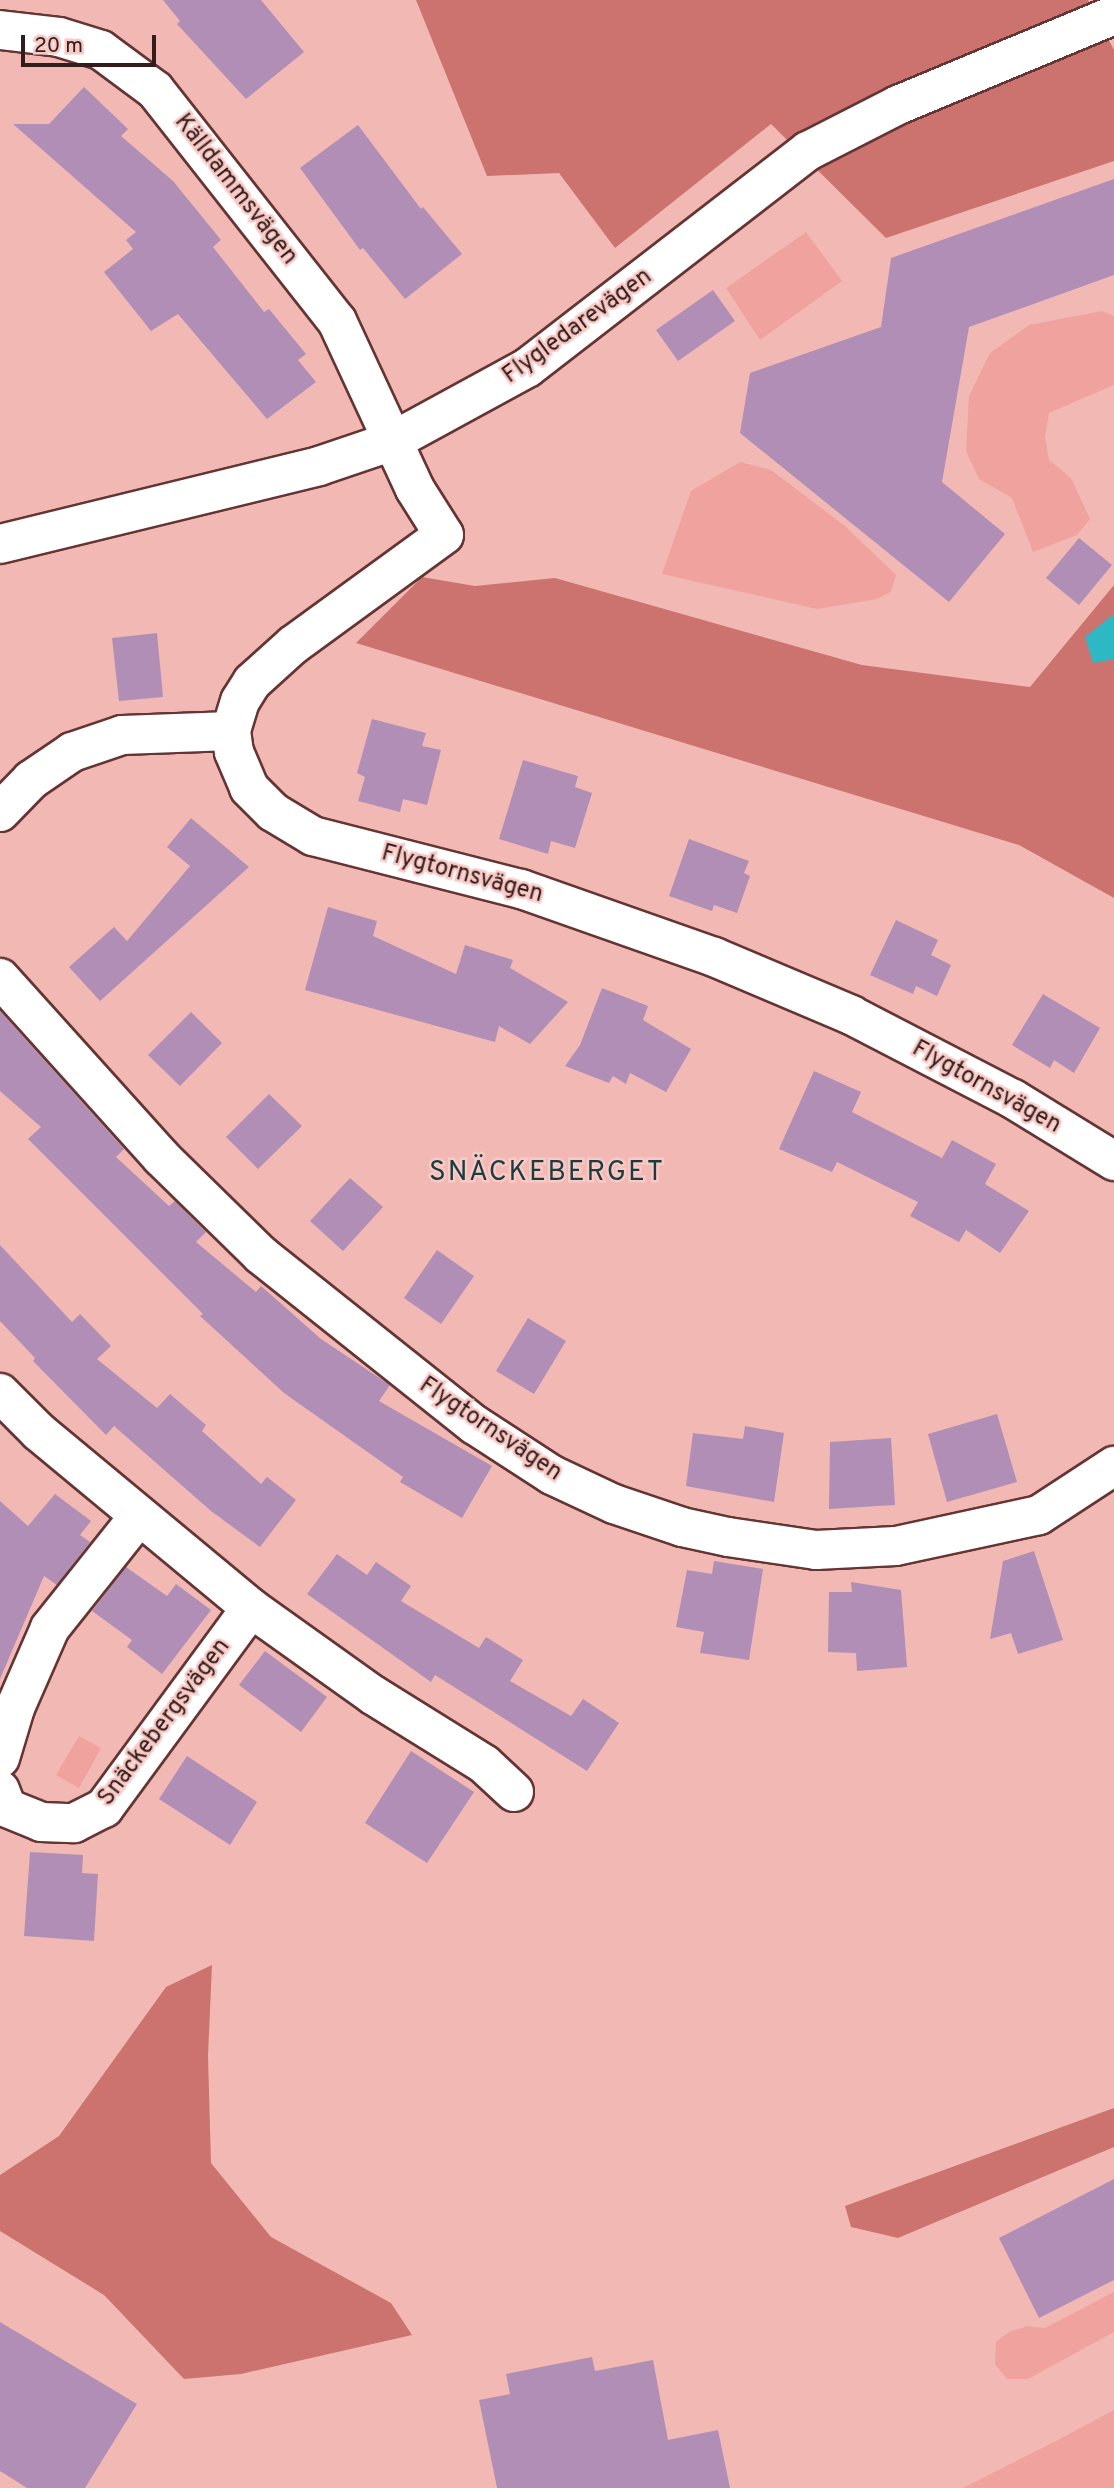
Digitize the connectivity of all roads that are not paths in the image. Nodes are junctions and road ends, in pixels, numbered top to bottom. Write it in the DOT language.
graph roads {
  1 [pos="1114,15"];
  2 [pos="0,30"];
  3 [pos="393,441"];
  4 [pos="0,544"];
  5 [pos="231,731"];
  6 [pos="0,812"];
  7 [pos="0,978"];
  8 [pos="1114,1161"];
  9 [pos="0,1393"];
  10 [pos="1114,1466"];
  11 [pos="139,1516"];
  12 [pos="251,1608"];
  13 [pos="0,1758"];
  14 [pos="0,1790"];
  15 [pos="514,1792"];
  1 -- 3 [label="street, Flygledarevägen"];
  2 -- 3 [label="street, Källdammsvägen"];
  3 -- 4 [label="street, Flygledarevägen"];
  3 -- 5 [label="street"];
  5 -- 6 [label="street"];
  5 -- 8 [label="street, Flygtornsvägen"];
  7 -- 10 [label="street, Flygtornsvägen"];
  9 -- 11 [label="street"];
  11 -- 12 [label="street"];
  11 -- 13 [label="street"];
  12 -- 14 [label="street, Snäckebergsvägen"];
  12 -- 15 [label="street"];
}
